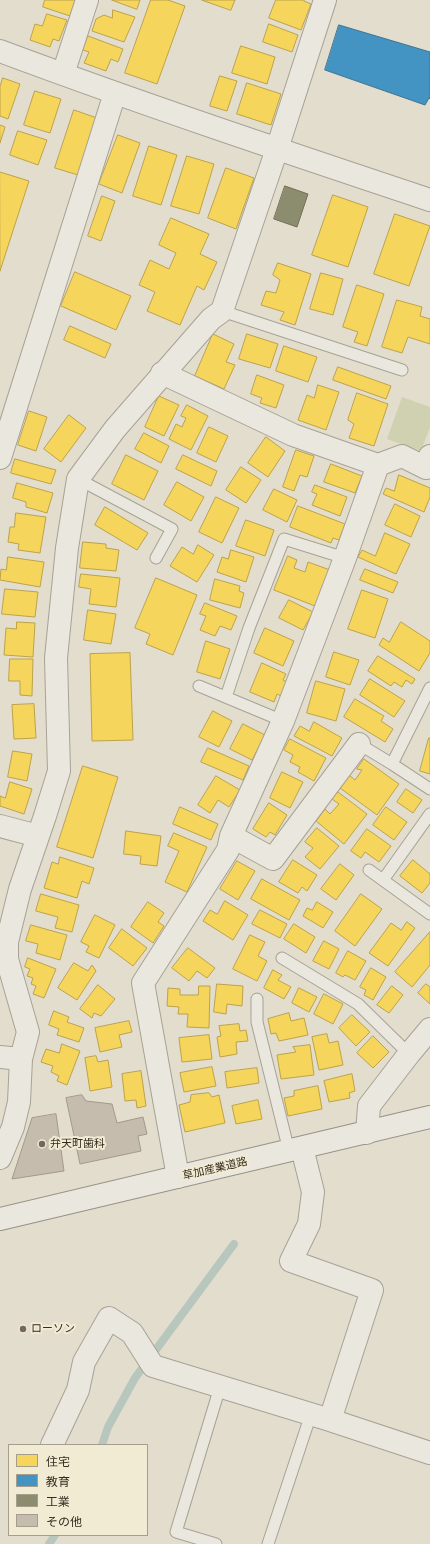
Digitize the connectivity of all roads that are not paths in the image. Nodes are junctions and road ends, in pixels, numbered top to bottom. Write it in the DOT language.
graph roads {
  1 [pos="87,0"];
  2 [pos="325,0"];
  3 [pos="0,51"];
  4 [pos="63,74"];
  5 [pos="115,94"];
  6 [pos="277,149"];
  7 [pos="430,200"];
  8 [pos="222,310"];
  9 [pos="402,370"];
  10 [pos="162,373"];
  11 [pos="430,456"];
  12 [pos="0,458"];
  13 [pos="378,465"];
  14 [pos="78,479"];
  15 [pos="156,558"];
  16 [pos="345,558"];
  17 [pos="199,686"];
  18 [pos="430,688"];
  19 [pos="226,697"];
  20 [pos="283,721"];
  21 [pos="358,744"];
  22 [pos="392,764"];
  23 [pos="430,789"];
  24 [pos="430,814"];
  25 [pos="0,826"];
  26 [pos="38,836"];
  27 [pos="231,836"];
  28 [pos="369,870"];
  29 [pos="383,880"];
  30 [pos="430,914"];
  31 [pos="282,958"];
  32 [pos="257,999"];
  33 [pos="430,1029"];
  34 [pos="408,1054"];
  35 [pos="10,1058"];
  36 [pos="430,1117"];
  37 [pos="367,1133"];
  38 [pos="296,1150"];
  39 [pos="0,1158"];
  40 [pos="178,1177"];
  41 [pos="0,1218"];
  42 [pos="220,1387"];
  43 [pos="320,1417"];
  44 [pos="52,1444"];
  45 [pos="430,1453"];
  46 [pos="216,1544"];
  47 [pos="268,1544"];
  1 -- 4 [label="street"];
  2 -- 6 [label="street"];
  3 -- 4 [label="street"];
  4 -- 5 [label="street"];
  5 -- 6 [label="street"];
  5 -- 12 [label="street"];
  6 -- 7 [label="street"];
  6 -- 8 [label="street"];
  8 -- 9 [label="lane"];
  8 -- 10 [label="street"];
  10 -- 13 [label="street"];
  10 -- 14 [label="street"];
  11 -- 13 [label="street"];
  13 -- 16 [label="street"];
  14 -- 15 [label="lane"];
  14 -- 26 [label="street"];
  16 -- 19 [label="lane"];
  16 -- 20 [label="street"];
  17 -- 19 [label="lane"];
  18 -- 22 [label="lane"];
  19 -- 20 [label="lane"];
  20 -- 27 [label="street"];
  21 -- 22 [label="lane"];
  21 -- 27 [label="street"];
  22 -- 23 [label="lane"];
  24 -- 29 [label="lane"];
  25 -- 26 [label="street"];
  26 -- 35 [label="street"];
  27 -- 40 [label="street"];
  28 -- 29 [label="lane"];
  29 -- 30 [label="lane"];
  31 -- 34 [label="lane"];
  32 -- 38 [label="lane"];
  33 -- 34 [label="street"];
  34 -- 37 [label="street"];
  35 -- 39 [label="street"];
  36 -- 37 [label="street, 草加産業道路"];
  37 -- 38 [label="street, 草加産業道路"];
  38 -- 40 [label="street, 草加産業道路"];
  38 -- 43 [label="street"];
  40 -- 41 [label="street, 草加産業道路"];
  42 -- 43 [label="street"];
  42 -- 44 [label="street"];
  42 -- 46 [label="lane"];
  43 -- 45 [label="street"];
  43 -- 47 [label="lane"];
}
